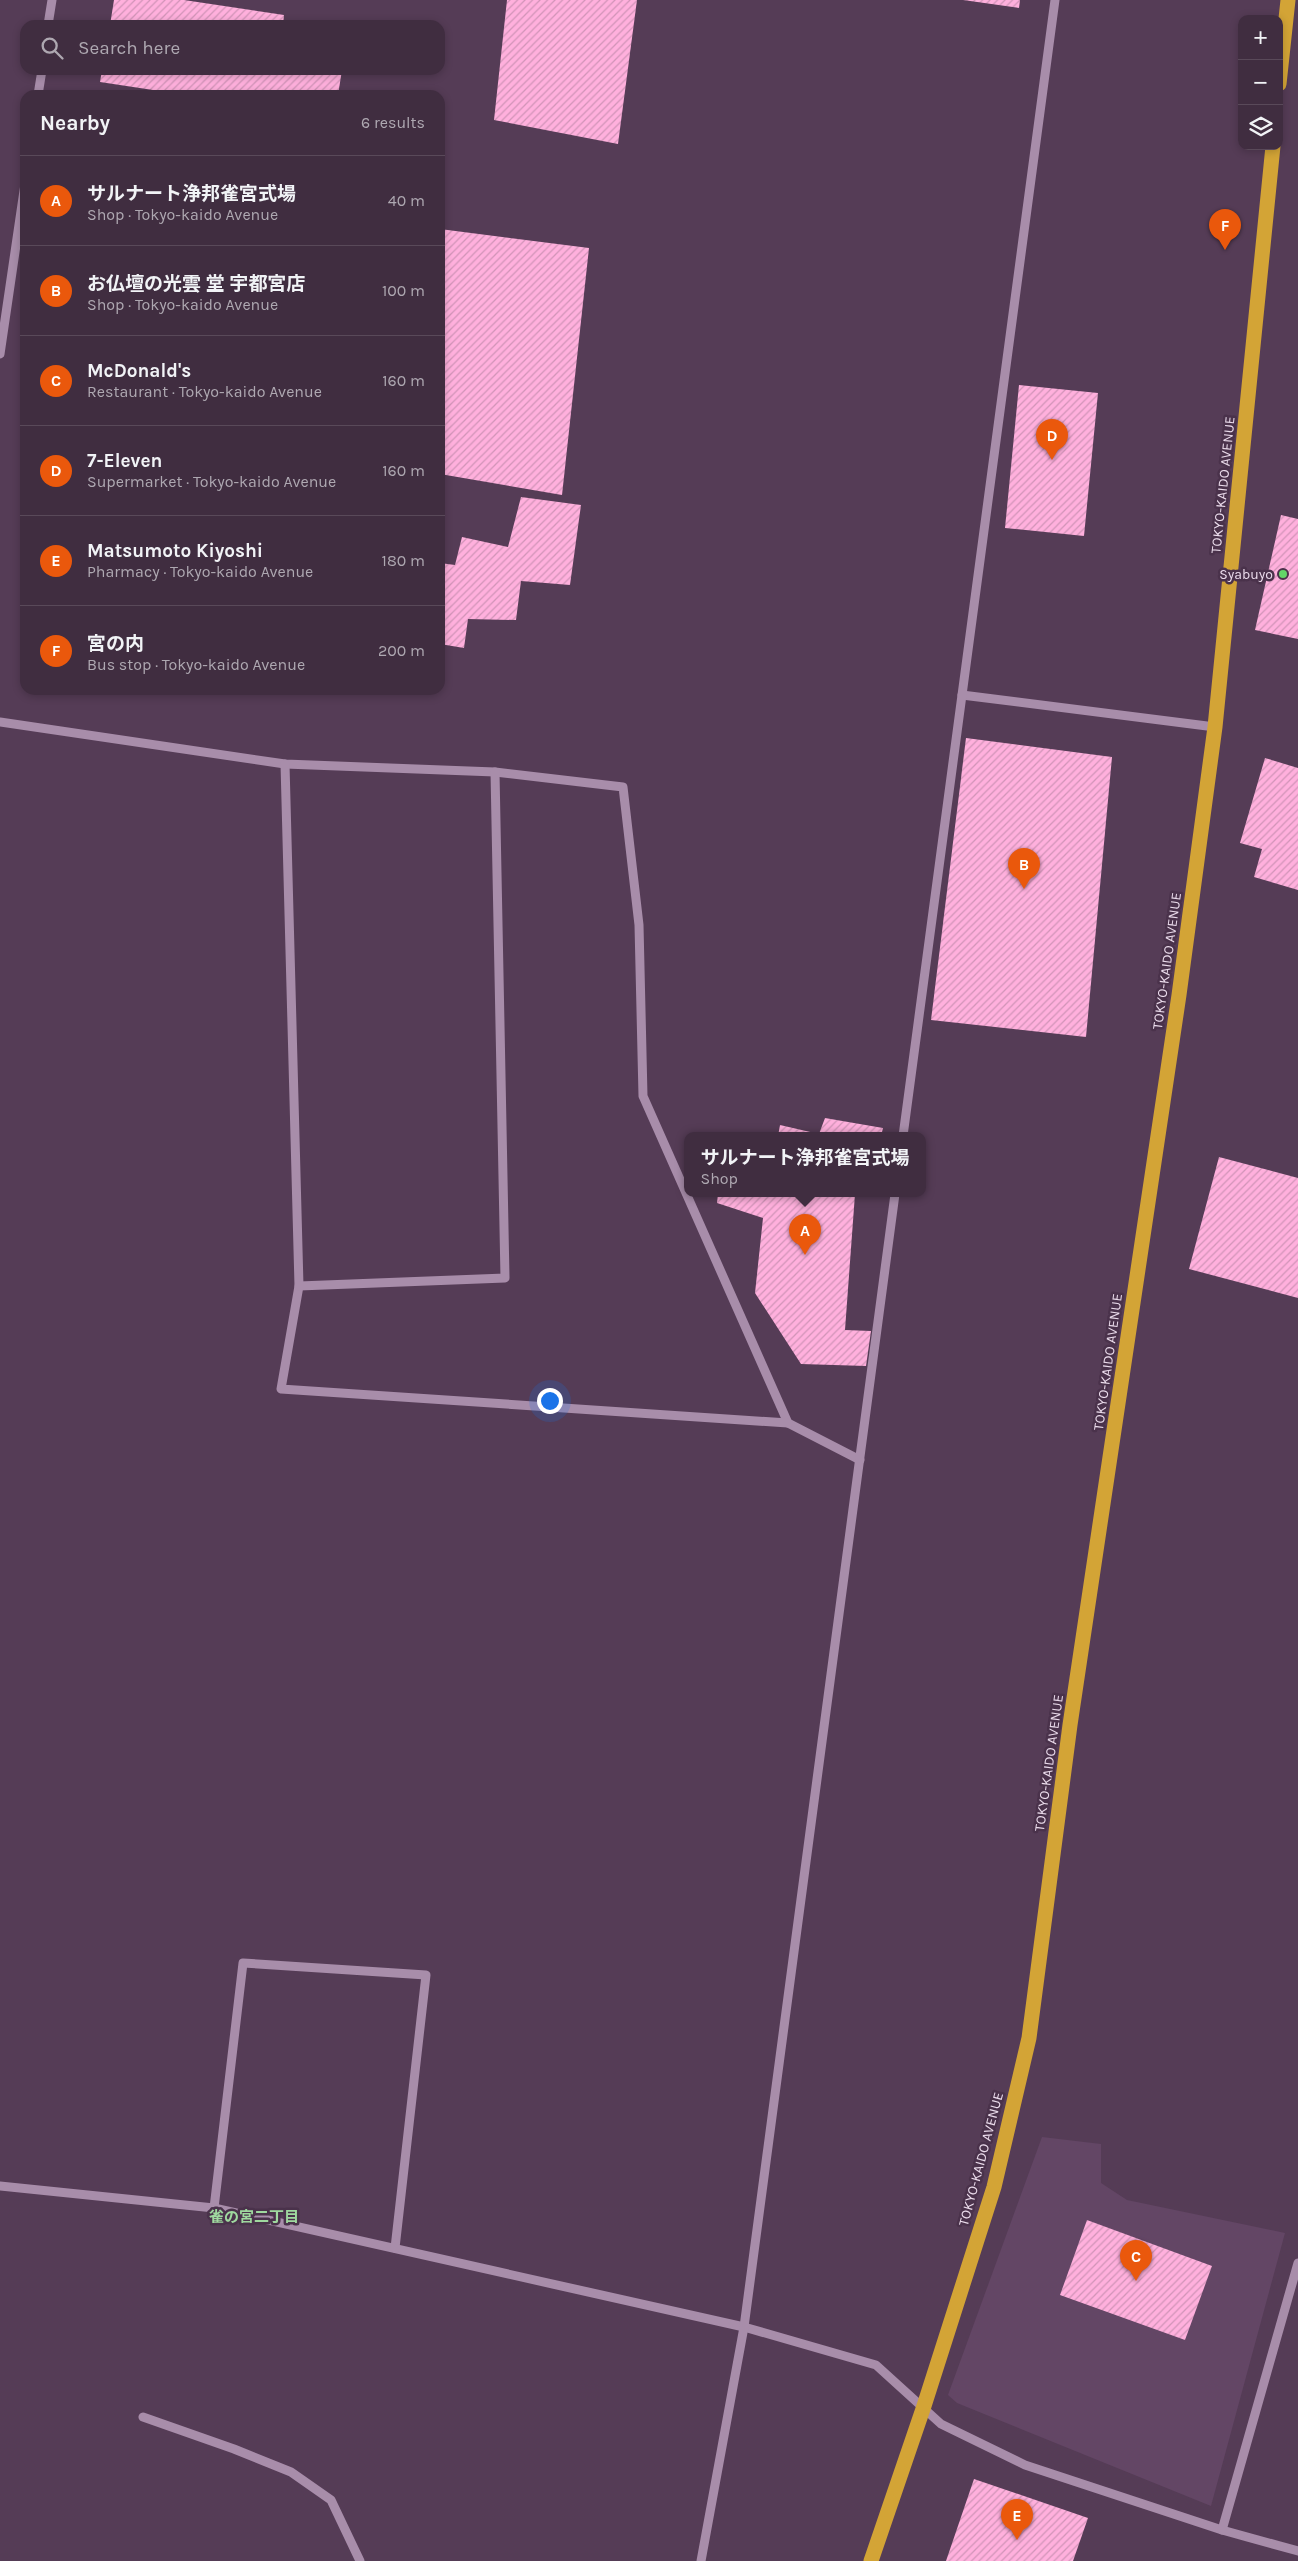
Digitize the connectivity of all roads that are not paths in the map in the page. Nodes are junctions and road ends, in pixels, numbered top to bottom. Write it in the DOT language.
graph roads {
  1 [pos="52,0"];
  2 [pos="1055,0"];
  3 [pos="1288,0"];
  4 [pos="49,20"];
  5 [pos="1282,60"];
  6 [pos="41,75"];
  7 [pos="39,90"];
  8 [pos="1273,150"];
  9 [pos="20,218"];
  10 [pos="0,354"];
  11 [pos="962,695"];
  12 [pos="0,722"];
  13 [pos="1214,727"];
  14 [pos="285,764"];
  15 [pos="495,772"];
  16 [pos="904,1132"];
  17 [pos="684,1188"];
  18 [pos="688,1197"];
  19 [pos="896,1197"];
  20 [pos="299,1286"];
  21 [pos="788,1423"];
  22 [pos="860,1460"];
  23 [pos="0,2186"];
  24 [pos="214,2208"];
  25 [pos="395,2248"];
  26 [pos="1298,2263"];
  27 [pos="744,2327"];
  28 [pos="924,2406"];
  29 [pos="143,2417"];
  30 [pos="1222,2530"];
  31 [pos="1298,2551"];
  32 [pos="360,2561"];
  33 [pos="701,2561"];
  34 [pos="871,2561"];
  1 -- 4 [label="street"];
  2 -- 11 [label="street"];
  3 -- 5 [label="highway"];
  6 -- 7 [label="street"];
  8 -- 13 [label="highway, TOKYO-KAIDO AVENUE"];
  9 -- 10 [label="street"];
  11 -- 13 [label="street"];
  11 -- 16 [label="street"];
  12 -- 14 [label="street"];
  13 -- 28 [label="highway, TOKYO-KAIDO AVENUE"];
  14 -- 15 [label="street"];
  14 -- 20 [label="street"];
  15 -- 17 [label="street"];
  15 -- 20 [label="street"];
  18 -- 21 [label="street"];
  19 -- 22 [label="street"];
  20 -- 21 [label="street"];
  21 -- 22 [label="street"];
  22 -- 27 [label="street"];
  23 -- 24 [label="street"];
  24 -- 25 [label="street"];
  24 -- 25 [label="street"];
  25 -- 27 [label="street"];
  26 -- 30 [label="street"];
  27 -- 28 [label="street"];
  27 -- 33 [label="street"];
  28 -- 30 [label="street"];
  28 -- 34 [label="highway, TOKYO-KAIDO AVENUE"];
  29 -- 32 [label="street"];
  30 -- 31 [label="street"];
}
